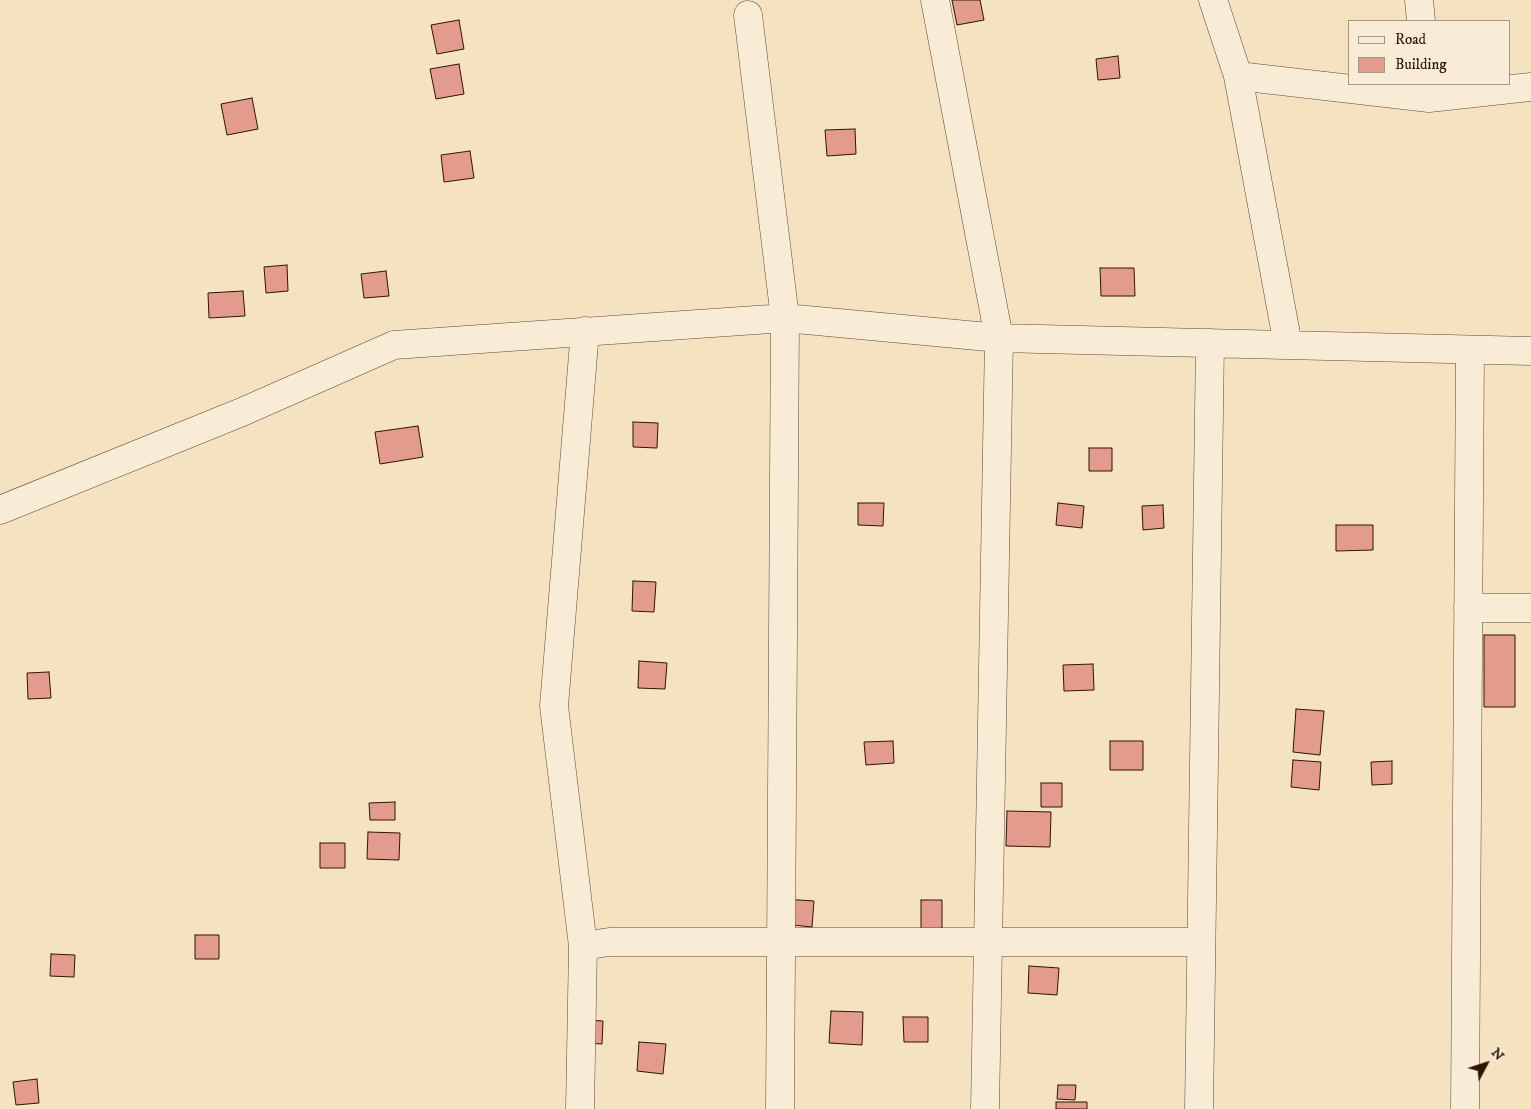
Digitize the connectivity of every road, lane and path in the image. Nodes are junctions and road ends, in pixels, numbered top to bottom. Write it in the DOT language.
graph roads {
  1 [pos="936,0"];
  2 [pos="1213,0"];
  3 [pos="1419,0"];
  4 [pos="748,15"];
  5 [pos="1421,20"];
  6 [pos="1238,76"];
  7 [pos="1348,85"];
  8 [pos="1353,85"];
  9 [pos="1531,87"];
  10 [pos="1429,91"];
  11 [pos="785,318"];
  12 [pos="585,331"];
  13 [pos="999,338"];
  14 [pos="1210,343"];
  15 [pos="1288,345"];
  16 [pos="1470,350"];
  17 [pos="1531,351"];
  18 [pos="0,510"];
  19 [pos="1468,608"];
  20 [pos="1531,608"];
  21 [pos="781,942"];
  22 [pos="988,942"];
  23 [pos="1201,942"];
  24 [pos="583,946"];
  25 [pos="580,1109"];
  26 [pos="780,1109"];
  27 [pos="985,1109"];
  28 [pos="1199,1109"];
  29 [pos="1465,1109"];
  1 -- 13 [label="street"];
  2 -- 6 [label="street"];
  3 -- 5 [label="street"];
  4 -- 11 [label="street"];
  6 -- 7 [label="street"];
  6 -- 15 [label="street"];
  8 -- 10 [label="street"];
  9 -- 10 [label="street"];
  11 -- 12 [label="street"];
  11 -- 13 [label="street"];
  11 -- 21 [label="street"];
  12 -- 18 [label="street"];
  12 -- 24 [label="street"];
  13 -- 14 [label="street"];
  13 -- 22 [label="street"];
  14 -- 15 [label="street"];
  14 -- 23 [label="street"];
  15 -- 16 [label="street"];
  16 -- 17 [label="street"];
  16 -- 19 [label="street"];
  19 -- 20 [label="street"];
  19 -- 29 [label="street"];
  21 -- 22 [label="street"];
  21 -- 24 [label="street"];
  21 -- 26 [label="street"];
  22 -- 23 [label="street"];
  22 -- 27 [label="street"];
  23 -- 28 [label="street"];
  24 -- 25 [label="street"];
}
